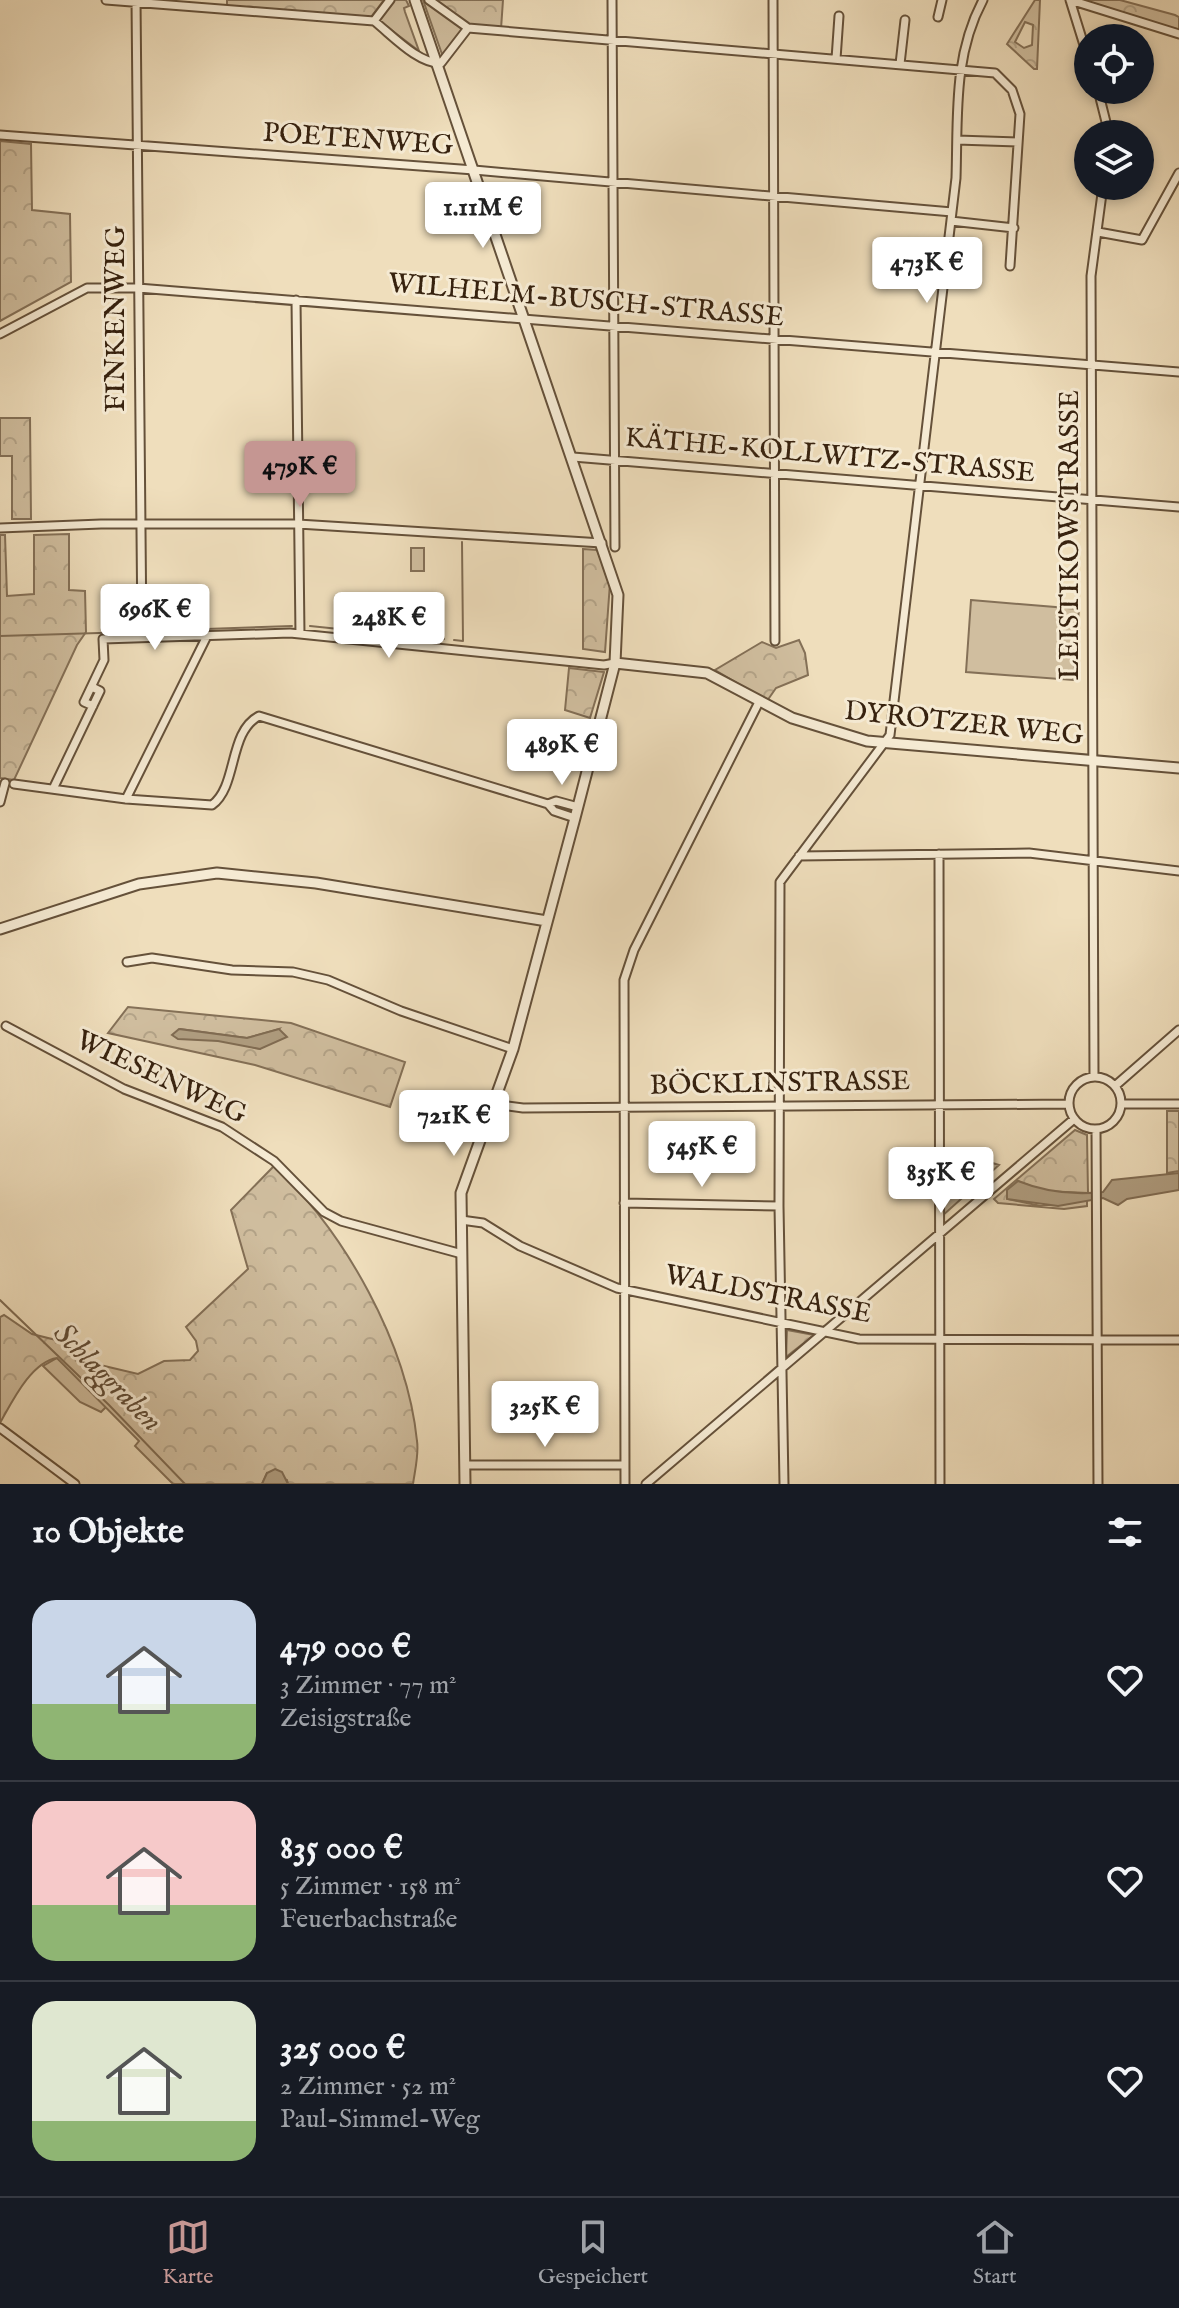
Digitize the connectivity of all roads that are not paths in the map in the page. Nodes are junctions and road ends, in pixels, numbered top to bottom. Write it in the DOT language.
graph roads {
  1 [pos="106,0"];
  2 [pos="390,0"];
  3 [pos="409,0"];
  4 [pos="415,0"];
  5 [pos="429,0"];
  6 [pos="612,0"];
  7 [pos="773,0"];
  8 [pos="942,0"];
  9 [pos="1070,0"];
  10 [pos="136,1"];
  11 [pos="981,1"];
  12 [pos="839,16"];
  13 [pos="938,17"];
  14 [pos="905,20"];
  15 [pos="374,21"];
  16 [pos="1077,24"];
  17 [pos="468,28"];
  18 [pos="1179,34"];
  19 [pos="612,41"];
  20 [pos="774,55"];
  21 [pos="836,59"];
  22 [pos="435,63"];
  23 [pos="900,64"];
  24 [pos="960,68"];
  25 [pos="0,135"];
  26 [pos="957,140"];
  27 [pos="1018,142"];
  28 [pos="137,146"];
  29 [pos="474,170"];
  30 [pos="1179,173"];
  31 [pos="614,184"];
  32 [pos="774,197"];
  33 [pos="1101,200"];
  34 [pos="952,217"];
  35 [pos="1014,228"];
  36 [pos="1098,232"];
  37 [pos="1010,266"];
  38 [pos="138,288"];
  39 [pos="296,300"];
  40 [pos="523,319"];
  41 [pos="617,326"];
  42 [pos="0,334"];
  43 [pos="775,339"];
  44 [pos="937,353"];
  45 [pos="1091,365"];
  46 [pos="1179,372"];
  47 [pos="573,457"];
  48 [pos="616,460"];
  49 [pos="777,473"];
  50 [pos="921,486"];
  51 [pos="1092,500"];
  52 [pos="1179,507"];
  53 [pos="298,524"];
  54 [pos="140,525"];
  55 [pos="0,528"];
  56 [pos="602,543"];
  57 [pos="615,547"];
  58 [pos="300,634"];
  59 [pos="207,636"];
  60 [pos="142,637"];
  61 [pos="775,641"];
  62 [pos="615,663"];
  63 [pos="759,702"];
  64 [pos="886,743"];
  65 [pos="1093,760"];
  66 [pos="1179,768"];
  67 [pos="53,789"];
  68 [pos="126,799"];
  69 [pos="0,802"];
  70 [pos="548,804"];
  71 [pos="578,807"];
  72 [pos="575,818"];
  73 [pos="939,854"];
  74 [pos="799,856"];
  75 [pos="1093,861"];
  76 [pos="1179,871"];
  77 [pos="547,921"];
  78 [pos="0,929"];
  79 [pos="127,962"];
  80 [pos="6,1026"];
  81 [pos="1179,1030"];
  82 [pos="513,1049"];
  83 [pos="1094,1077"];
  84 [pos="1115,1086"];
  85 [pos="492,1104"];
  86 [pos="938,1104"];
  87 [pos="1069,1104"];
  88 [pos="1121,1104"];
  89 [pos="1179,1104"];
  90 [pos="623,1107"];
  91 [pos="779,1107"];
  92 [pos="1074,1119"];
  93 [pos="1096,1130"];
  94 [pos="624,1203"];
  95 [pos="779,1206"];
  96 [pos="461,1220"];
  97 [pos="939,1237"];
  98 [pos="462,1254"];
  99 [pos="624,1289"];
  100 [pos="782,1322"];
  101 [pos="825,1331"];
  102 [pos="1097,1340"];
  103 [pos="1179,1340"];
  104 [pos="938,1341"];
  105 [pos="782,1366"];
  106 [pos="0,1428"];
  107 [pos="465,1465"];
  108 [pos="625,1465"];
  109 [pos="75,1484"];
  110 [pos="465,1484"];
  111 [pos="625,1484"];
  112 [pos="646,1484"];
  113 [pos="784,1484"];
  114 [pos="940,1484"];
  115 [pos="1098,1484"];
  1 -- 10 [label="street"];
  2 -- 15 [label="street"];
  3 -- 22 [label="street"];
  4 -- 22 [label="street"];
  5 -- 17 [label="street"];
  6 -- 19 [label="street"];
  7 -- 20 [label="street"];
  8 -- 13 [label="street"];
  9 -- 16 [label="street"];
  9 -- 18 [label="street"];
  10 -- 15 [label="street"];
  10 -- 28 [label="street, FINKENWEG"];
  11 -- 24 [label="street"];
  12 -- 21 [label="street"];
  14 -- 23 [label="street"];
  15 -- 22 [label="street"];
  17 -- 19 [label="street"];
  17 -- 22 [label="street"];
  19 -- 20 [label="street"];
  19 -- 31 [label="street"];
  20 -- 21 [label="street"];
  20 -- 32 [label="street"];
  21 -- 23 [label="street"];
  22 -- 29 [label="street"];
  23 -- 24 [label="street"];
  24 -- 26 [label="street"];
  24 -- 27 [label="street"];
  25 -- 28 [label="street, POETENWEG"];
  26 -- 27 [label="street"];
  26 -- 34 [label="street"];
  27 -- 35 [label="street"];
  28 -- 29 [label="street, POETENWEG"];
  28 -- 38 [label="street, FINKENWEG"];
  29 -- 31 [label="street, POETENWEG"];
  29 -- 40 [label="street"];
  30 -- 36 [label="street"];
  31 -- 32 [label="street, POETENWEG"];
  31 -- 41 [label="street"];
  32 -- 34 [label="street, POETENWEG"];
  32 -- 43 [label="street"];
  33 -- 36 [label="street, LEISTIKOWSTRASSE"];
  34 -- 35 [label="street, POETENWEG"];
  34 -- 44 [label="street"];
  35 -- 37 [label="street"];
  36 -- 45 [label="street, LEISTIKOWSTRASSE"];
  38 -- 39 [label="street, WILHELM-BUSCH-STRASSE"];
  38 -- 42 [label="street, WILHELM-BUSCH-STRASSE"];
  38 -- 54 [label="street, FINKENWEG"];
  39 -- 40 [label="street, WILHELM-BUSCH-STRASSE"];
  39 -- 53 [label="street"];
  40 -- 41 [label="street, WILHELM-BUSCH-STRASSE"];
  40 -- 47 [label="street"];
  41 -- 43 [label="street, WILHELM-BUSCH-STRASSE"];
  41 -- 48 [label="street"];
  43 -- 44 [label="street, WILHELM-BUSCH-STRASSE"];
  43 -- 49 [label="street"];
  44 -- 45 [label="street, WILHELM-BUSCH-STRASSE"];
  44 -- 50 [label="street"];
  45 -- 46 [label="street, WILHELM-BUSCH-STRASSE"];
  45 -- 51 [label="street, LEISTIKOWSTRASSE"];
  47 -- 48 [label="street, KÄTHE-KOLLWITZ-STRASSE"];
  47 -- 56 [label="street"];
  48 -- 49 [label="street, KÄTHE-KOLLWITZ-STRASSE"];
  48 -- 57 [label="street"];
  49 -- 50 [label="street, KÄTHE-KOLLWITZ-STRASSE"];
  49 -- 61 [label="street"];
  50 -- 51 [label="street, KÄTHE-KOLLWITZ-STRASSE"];
  50 -- 64 [label="street"];
  51 -- 52 [label="street, KÄTHE-KOLLWITZ-STRASSE"];
  51 -- 65 [label="street, LEISTIKOWSTRASSE"];
  53 -- 54 [label="street"];
  53 -- 56 [label="street"];
  53 -- 58 [label="street"];
  54 -- 55 [label="street"];
  54 -- 60 [label="street, FINKENWEG"];
  56 -- 62 [label="street"];
  58 -- 59 [label="street"];
  58 -- 62 [label="street"];
  59 -- 60 [label="street"];
  59 -- 68 [label="street"];
  60 -- 67 [label="street"];
  62 -- 63 [label="street, DYROTZER WEG"];
  62 -- 71 [label="street"];
  63 -- 64 [label="street, DYROTZER WEG"];
  63 -- 90 [label="street"];
  64 -- 65 [label="street, DYROTZER WEG"];
  64 -- 74 [label="street"];
  65 -- 66 [label="street, DYROTZER WEG"];
  65 -- 75 [label="street, LEISTIKOWSTRASSE"];
  67 -- 68 [label="street"];
  67 -- 69 [label="street"];
  68 -- 70 [label="street"];
  70 -- 71 [label="street"];
  70 -- 72 [label="street"];
  71 -- 72 [label="street"];
  72 -- 77 [label="street"];
  73 -- 74 [label="street"];
  73 -- 75 [label="street"];
  73 -- 86 [label="street"];
  74 -- 91 [label="street"];
  75 -- 76 [label="street"];
  75 -- 83 [label="street, LEISTIKOWSTRASSE"];
  77 -- 78 [label="street"];
  77 -- 82 [label="street"];
  79 -- 82 [label="street"];
  80 -- 98 [label="street, WIESENWEG"];
  81 -- 84 [label="street"];
  82 -- 85 [label="street"];
  83 -- 84 [label="street"];
  83 -- 87 [label="street"];
  84 -- 88 [label="street"];
  85 -- 90 [label="street, BÖCKLINSTRASSE"];
  85 -- 96 [label="street"];
  86 -- 87 [label="street, BÖCKLINSTRASSE"];
  86 -- 91 [label="street, BÖCKLINSTRASSE"];
  86 -- 97 [label="street"];
  87 -- 92 [label="street"];
  88 -- 89 [label="street"];
  88 -- 93 [label="street"];
  90 -- 91 [label="street, BÖCKLINSTRASSE"];
  90 -- 94 [label="street"];
  91 -- 95 [label="street"];
  92 -- 93 [label="street"];
  92 -- 97 [label="street"];
  93 -- 102 [label="street"];
  94 -- 95 [label="street"];
  94 -- 99 [label="street"];
  95 -- 100 [label="street"];
  96 -- 98 [label="street"];
  96 -- 99 [label="street, WALDSTRASSE"];
  97 -- 101 [label="street"];
  97 -- 104 [label="street"];
  98 -- 107 [label="street"];
  99 -- 100 [label="street, WALDSTRASSE"];
  99 -- 108 [label="street"];
  100 -- 101 [label="street, WALDSTRASSE"];
  100 -- 105 [label="street"];
  101 -- 104 [label="street, WALDSTRASSE"];
  101 -- 105 [label="street"];
  102 -- 103 [label="street, WALDSTRASSE"];
  102 -- 104 [label="street, WALDSTRASSE"];
  102 -- 115 [label="street"];
  104 -- 114 [label="street"];
  105 -- 112 [label="street"];
  105 -- 113 [label="street"];
  106 -- 109 [label="street"];
  107 -- 108 [label="street"];
  107 -- 110 [label="street"];
  108 -- 111 [label="street"];
}
